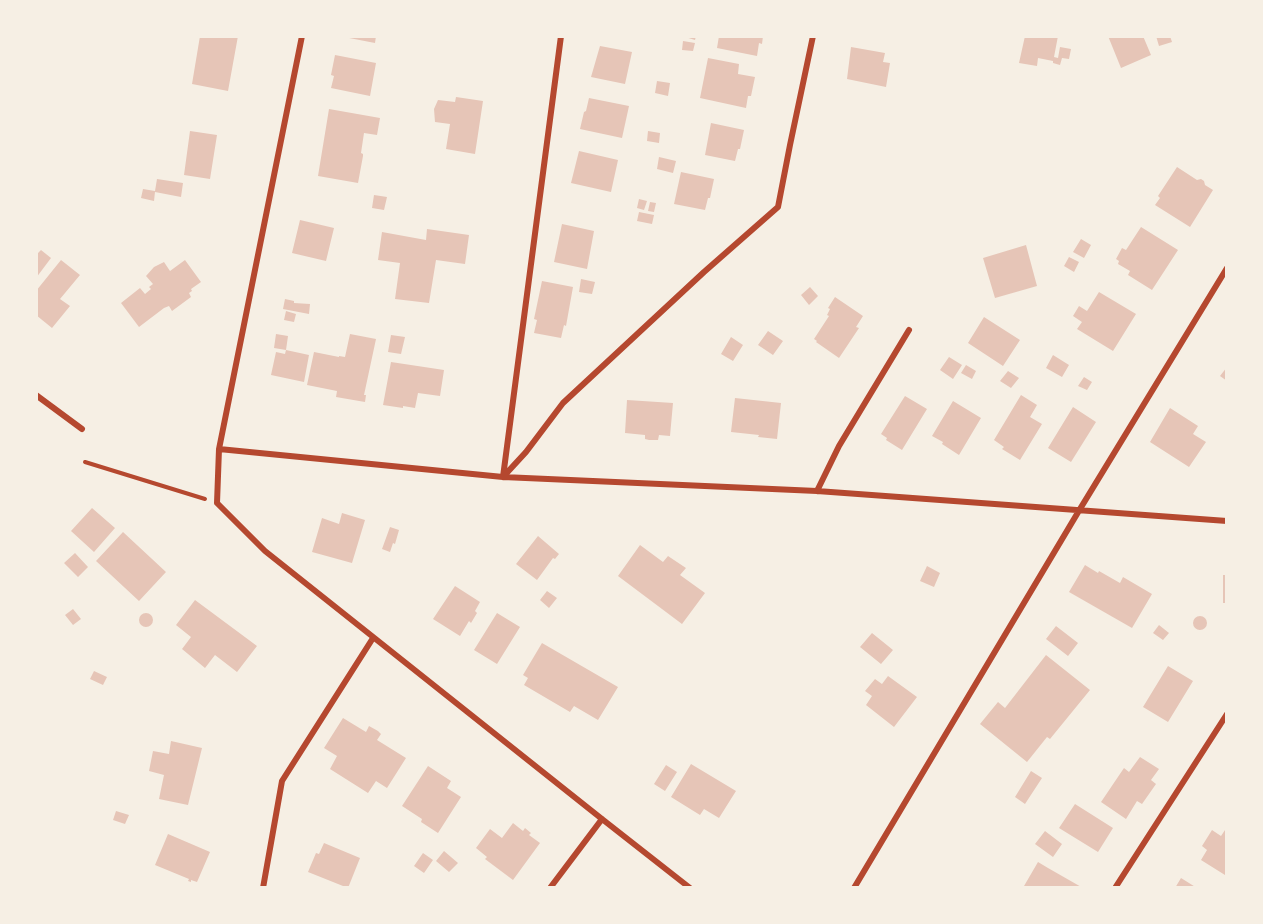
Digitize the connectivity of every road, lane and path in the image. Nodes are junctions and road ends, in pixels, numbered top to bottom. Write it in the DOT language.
graph roads {
  1 [pos="302,36"];
  2 [pos="561,36"];
  3 [pos="813,36"];
  4 [pos="1227,268"];
  5 [pos="909,330"];
  6 [pos="36,395"];
  7 [pos="82,429"];
  8 [pos="219,449"];
  9 [pos="85,462"];
  10 [pos="503,477"];
  11 [pos="817,491"];
  12 [pos="217,503"];
  13 [pos="1080,509"];
  14 [pos="1227,521"];
  15 [pos="373,638"];
  16 [pos="1227,714"];
  17 [pos="602,819"];
  18 [pos="263,888"];
  19 [pos="550,888"];
  20 [pos="690,888"];
  21 [pos="854,888"];
  22 [pos="1115,888"];
  1 -- 8 [label="street"];
  2 -- 10 [label="street"];
  3 -- 10 [label="street"];
  4 -- 13 [label="street"];
  5 -- 11 [label="street"];
  6 -- 7 [label="street"];
  8 -- 10 [label="street"];
  8 -- 12 [label="street"];
  9 -- 12 [label="path"];
  10 -- 11 [label="street"];
  11 -- 13 [label="street"];
  12 -- 15 [label="street"];
  13 -- 14 [label="street"];
  13 -- 21 [label="street"];
  15 -- 17 [label="street"];
  15 -- 18 [label="street"];
  16 -- 22 [label="street"];
  17 -- 19 [label="street"];
  17 -- 20 [label="street"];
}
